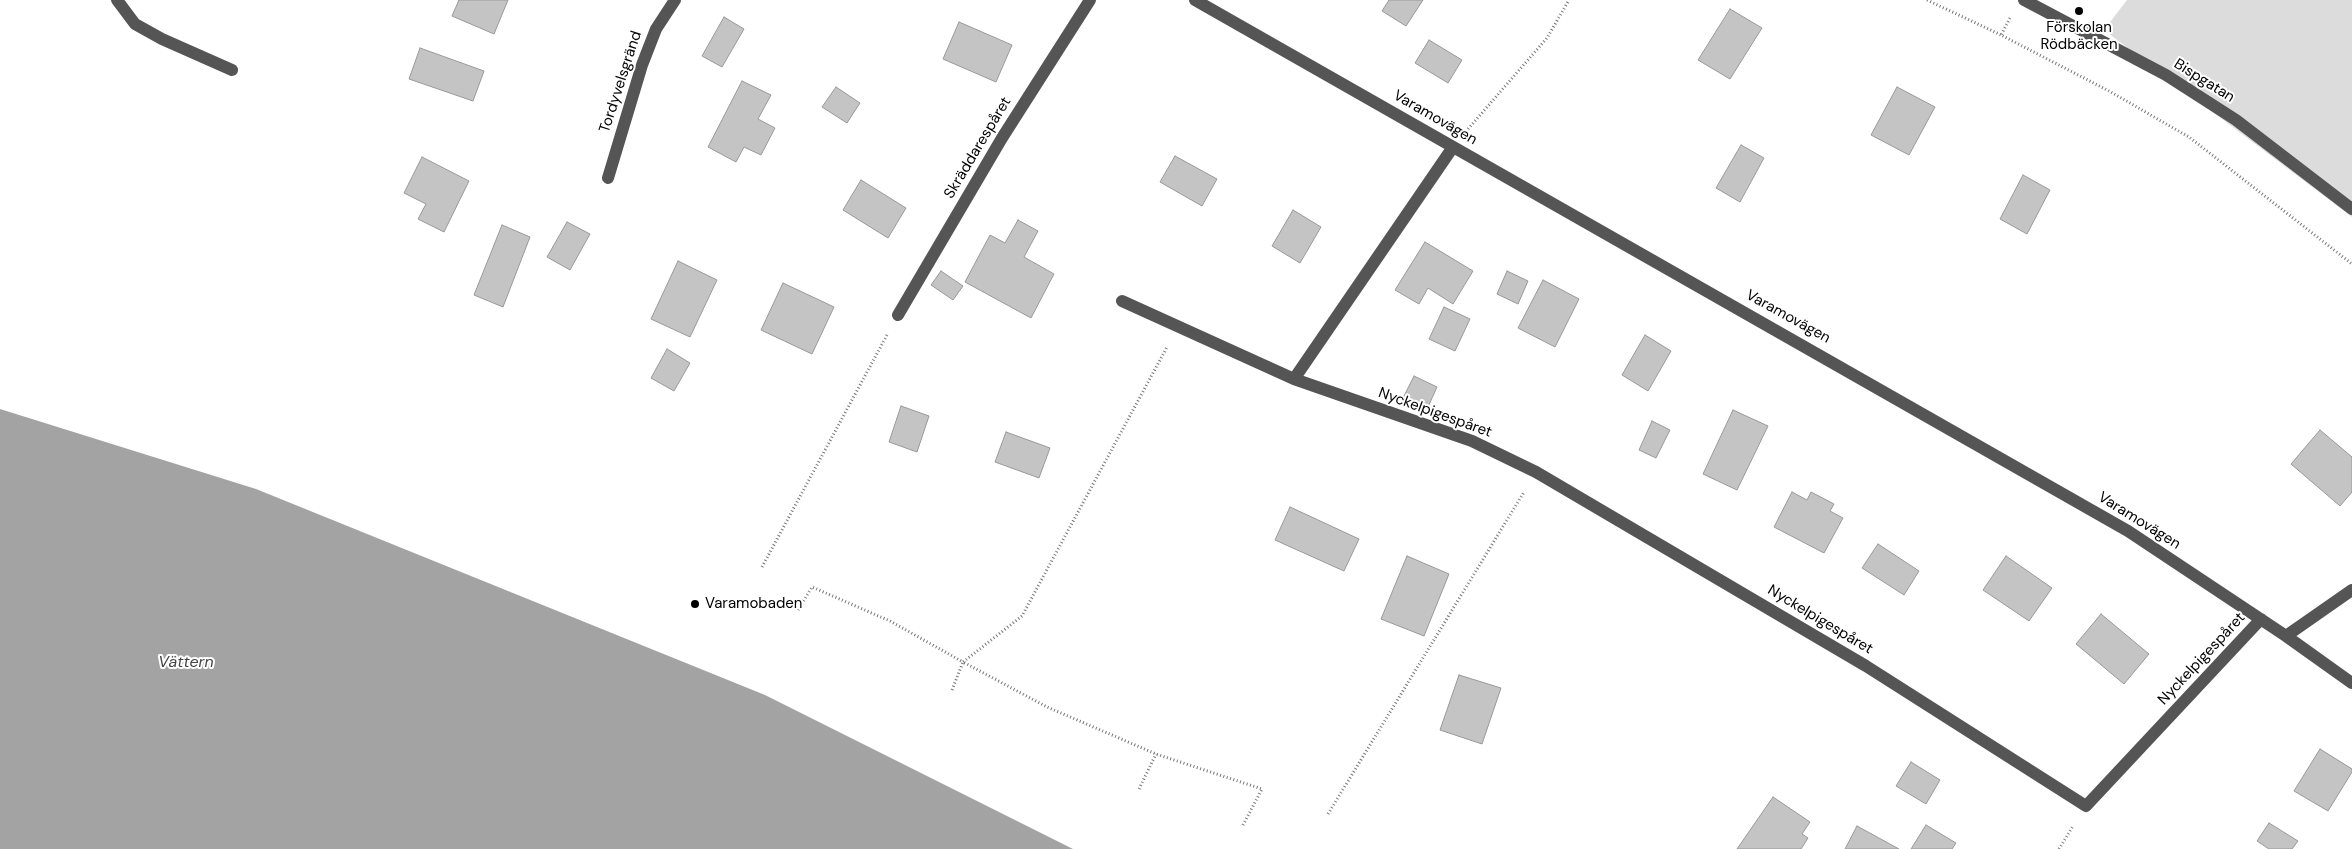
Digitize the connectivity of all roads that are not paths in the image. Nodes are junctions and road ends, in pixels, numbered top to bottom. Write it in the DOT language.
graph roads {
  1 [pos="117,0"];
  2 [pos="675,0"];
  3 [pos="1090,0"];
  4 [pos="1196,0"];
  5 [pos="2024,0"];
  6 [pos="232,70"];
  7 [pos="1453,147"];
  8 [pos="608,178"];
  9 [pos="2352,209"];
  10 [pos="1122,301"];
  11 [pos="898,315"];
  12 [pos="1294,379"];
  13 [pos="2352,590"];
  14 [pos="2261,619"];
  15 [pos="2286,636"];
  16 [pos="2352,683"];
  1 -- 6 [label="street"];
  2 -- 8 [label="street, Tordyvelsgränd"];
  3 -- 11 [label="street, Skräddarespåret"];
  4 -- 7 [label="street, Varamovägen"];
  5 -- 9 [label="street, Bispgatan"];
  7 -- 12 [label="street"];
  7 -- 14 [label="street, Varamovägen"];
  10 -- 12 [label="street, Nyckelpigespåret"];
  12 -- 14 [label="street, Nyckelpigespåret"];
  13 -- 15 [label="street"];
  14 -- 15 [label="street, Varamovägen"];
  15 -- 16 [label="street, Varamovägen"];
}
